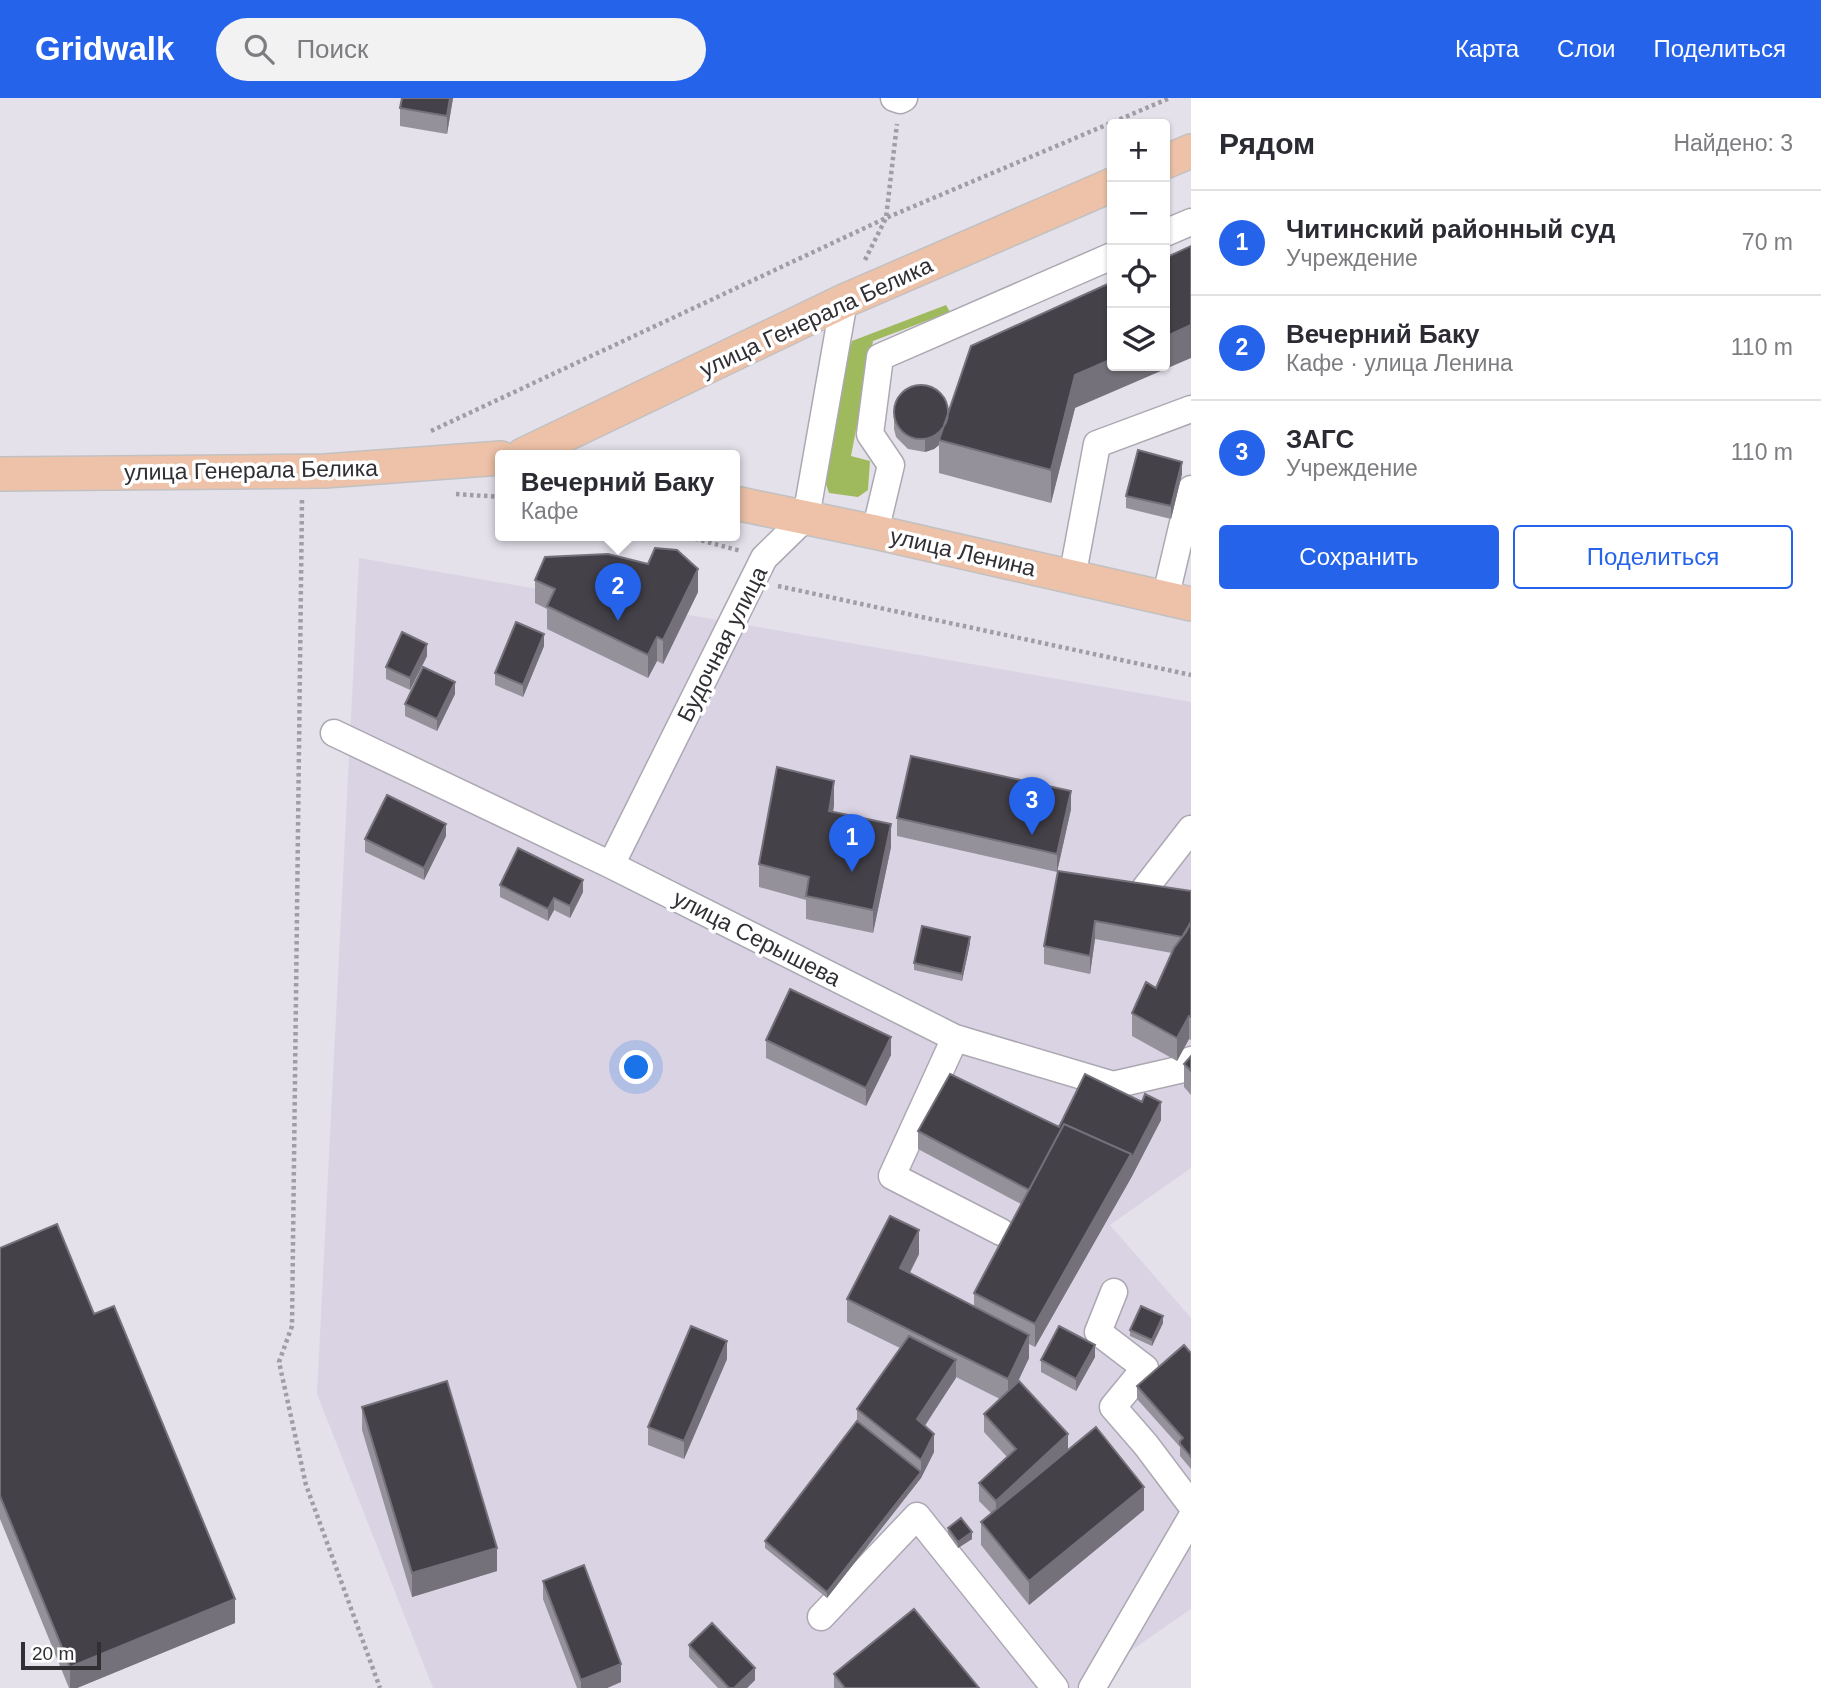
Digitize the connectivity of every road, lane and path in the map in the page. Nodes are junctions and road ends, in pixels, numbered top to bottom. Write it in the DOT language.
graph roads {
  1 [pos="1170,98"];
  2 [pos="899,99"];
  3 [pos="1191,151"];
  4 [pos="1170,160"];
  5 [pos="1107,187"];
  6 [pos="886,218"];
  7 [pos="1191,222"];
  8 [pos="1170,231"];
  9 [pos="1107,258"];
  10 [pos="844,301"];
  11 [pos="1191,409"];
  12 [pos="431,431"];
  13 [pos="533,450"];
  14 [pos="495,458"];
  15 [pos="0,474"];
  16 [pos="1191,489"];
  17 [pos="302,496"];
  18 [pos="740,504"];
  19 [pos="806,517"];
  20 [pos="875,532"];
  21 [pos="695,541"];
  22 [pos="758,569"];
  23 [pos="1072,578"];
  24 [pos="1178,601"];
  25 [pos="1191,675"];
  26 [pos="334,733"];
  27 [pos="1191,829"];
  28 [pos="611,865"];
  29 [pos="1143,891"];
  30 [pos="955,1038"];
  31 [pos="1191,1060"];
  32 [pos="1002,1232"];
  33 [pos="1114,1292"];
  34 [pos="1191,1505"];
  35 [pos="1191,1518"];
  36 [pos="821,1617"];
  37 [pos="380,1688"];
  38 [pos="1055,1688"];
  39 [pos="1092,1688"];
  1 -- 6 [label="path"];
  2 -- 6 [label="path"];
  3 -- 4 [label="main road"];
  5 -- 10 [label="main road, улица Генерала Белика"];
  6 -- 12 [label="path"];
  7 -- 8 [label="street"];
  9 -- 20 [label="street"];
  10 -- 13 [label="main road, улица Генерала Белика"];
  10 -- 19 [label="street"];
  11 -- 23 [label="street"];
  14 -- 15 [label="main road, улица Генерала Белика"];
  16 -- 24 [label="street"];
  17 -- 37 [label="path"];
  18 -- 19 [label="main road, улица Ленина"];
  19 -- 20 [label="main road, улица Ленина"];
  19 -- 22 [label="street, Будочная улица"];
  20 -- 23 [label="main road, улица Ленина"];
  21 -- 22 [label="path"];
  22 -- 25 [label="path"];
  22 -- 28 [label="street, Будочная улица"];
  23 -- 24 [label="main road, улица Ленина"];
  26 -- 28 [label="street, улица Серышева"];
  27 -- 29 [label="street"];
  28 -- 30 [label="street, улица Серышева"];
  30 -- 31 [label="street, улица Серышева"];
  30 -- 32 [label="street"];
  33 -- 34 [label="street"];
  35 -- 39 [label="street"];
  36 -- 38 [label="street"];
}
